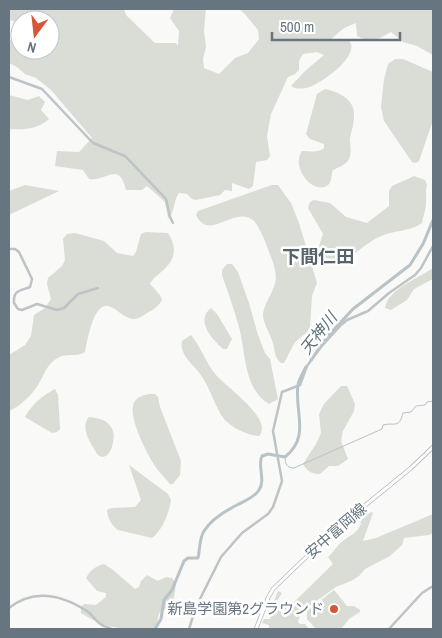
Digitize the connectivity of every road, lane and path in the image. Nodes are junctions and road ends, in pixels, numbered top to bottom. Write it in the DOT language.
graph roads {
  1 [pos="9,77"];
  2 [pos="174,223"];
  3 [pos="433,246"];
  4 [pos="9,249"];
  5 [pos="98,288"];
  6 [pos="433,447"];
  7 [pos="433,586"];
  8 [pos="9,608"];
  9 [pos="112,629"];
  10 [pos="189,629"];
  11 [pos="256,629"];
  12 [pos="389,629"];
  1 -- 2 [label="street"];
  3 -- 10 [label="street"];
  4 -- 5 [label="street"];
  6 -- 11 [label="main road, 安中富岡線"];
  7 -- 12 [label="street"];
  8 -- 9 [label="street"];
}
